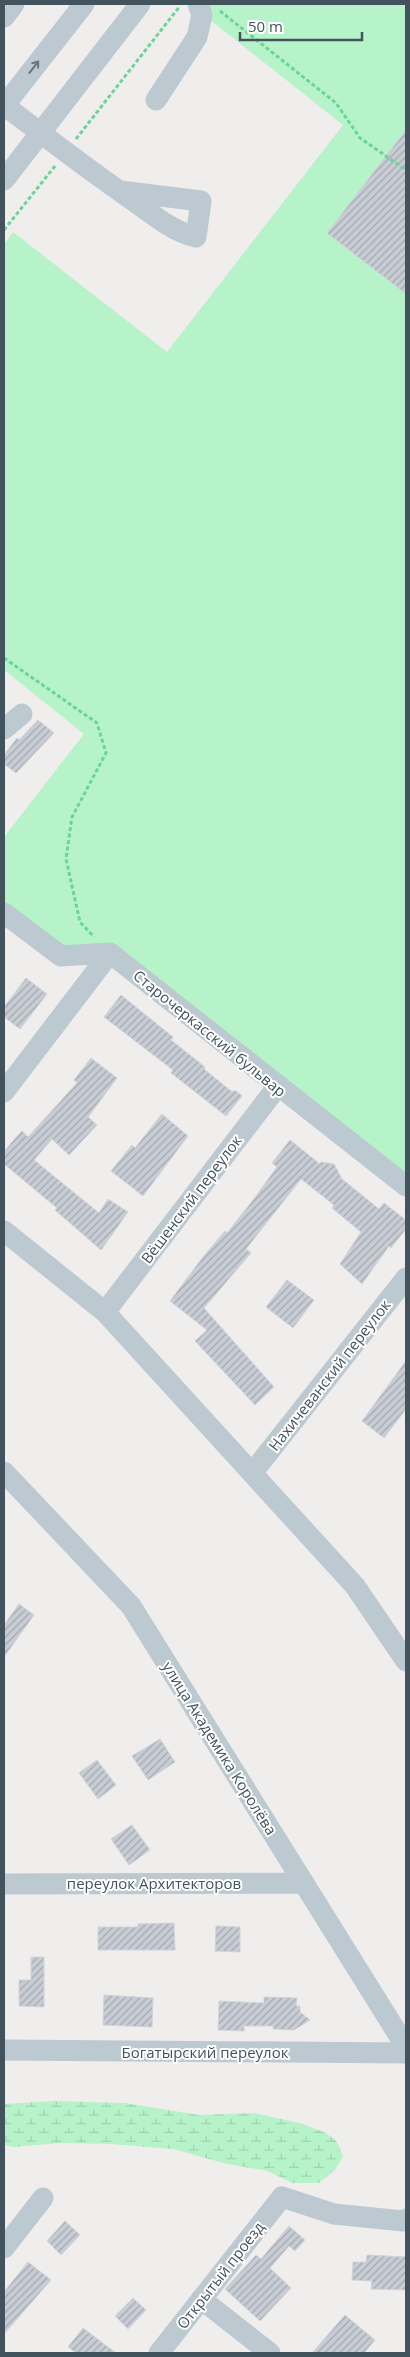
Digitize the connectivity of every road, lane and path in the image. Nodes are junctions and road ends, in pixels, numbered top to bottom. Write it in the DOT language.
graph roads {
  1 [pos="14,4"];
  2 [pos="84,4"];
  3 [pos="140,4"];
  4 [pos="182,4"];
  5 [pos="198,4"];
  6 [pos="219,10"];
  7 [pos="4,17"];
  8 [pos="156,100"];
  9 [pos="4,105"];
  10 [pos="40,133"];
  11 [pos="66,153"];
  12 [pos="406,170"];
  13 [pos="4,180"];
  14 [pos="120,191"];
  15 [pos="4,230"];
  16 [pos="4,658"];
  17 [pos="22,714"];
  18 [pos="4,729"];
  19 [pos="4,913"];
  20 [pos="110,953"];
  21 [pos="277,1087"];
  22 [pos="4,1092"];
  23 [pos="406,1186"];
  24 [pos="4,1231"];
  25 [pos="406,1278"];
  26 [pos="105,1312"];
  27 [pos="4,1472"];
  28 [pos="252,1472"];
  29 [pos="406,1661"];
  30 [pos="304,1883"];
  31 [pos="4,1884"];
  32 [pos="406,2047"];
  33 [pos="4,2050"];
  34 [pos="406,2053"];
  35 [pos="43,2198"];
  36 [pos="406,2219"];
  37 [pos="4,2248"];
  38 [pos="201,2300"];
  39 [pos="159,2353"];
  40 [pos="270,2353"];
  1 -- 7 [label="street"];
  9 -- 2 [label="street, one-way"];
  3 -- 10 [label="street"];
  4 -- 11 [label="path"];
  5 -- 8 [label="street"];
  6 -- 12 [label="path"];
  9 -- 10 [label="street"];
  10 -- 11 [label="street"];
  10 -- 13 [label="street"];
  11 -- 14 [label="street"];
  11 -- 15 [label="path"];
  16 -- 20 [label="path"];
  17 -- 18 [label="street"];
  19 -- 20 [label="street"];
  20 -- 21 [label="street, Старочеркасский бульвар"];
  20 -- 22 [label="street"];
  21 -- 23 [label="street, Старочеркасский бульвар"];
  21 -- 26 [label="street, Вёшенский переулок"];
  24 -- 26 [label="street"];
  25 -- 28 [label="street, Нахичеванский переулок"];
  26 -- 28 [label="street"];
  27 -- 30 [label="street, улица Академика Королёва"];
  28 -- 29 [label="street"];
  30 -- 31 [label="street, переулок Архитекторов"];
  30 -- 32 [label="street, улица Академика Королёва"];
  33 -- 34 [label="street, Богатырский переулок"];
  35 -- 37 [label="street"];
  36 -- 38 [label="street, Открытый проезд"];
  38 -- 39 [label="street, Открытый проезд"];
  38 -- 40 [label="street"];
}
